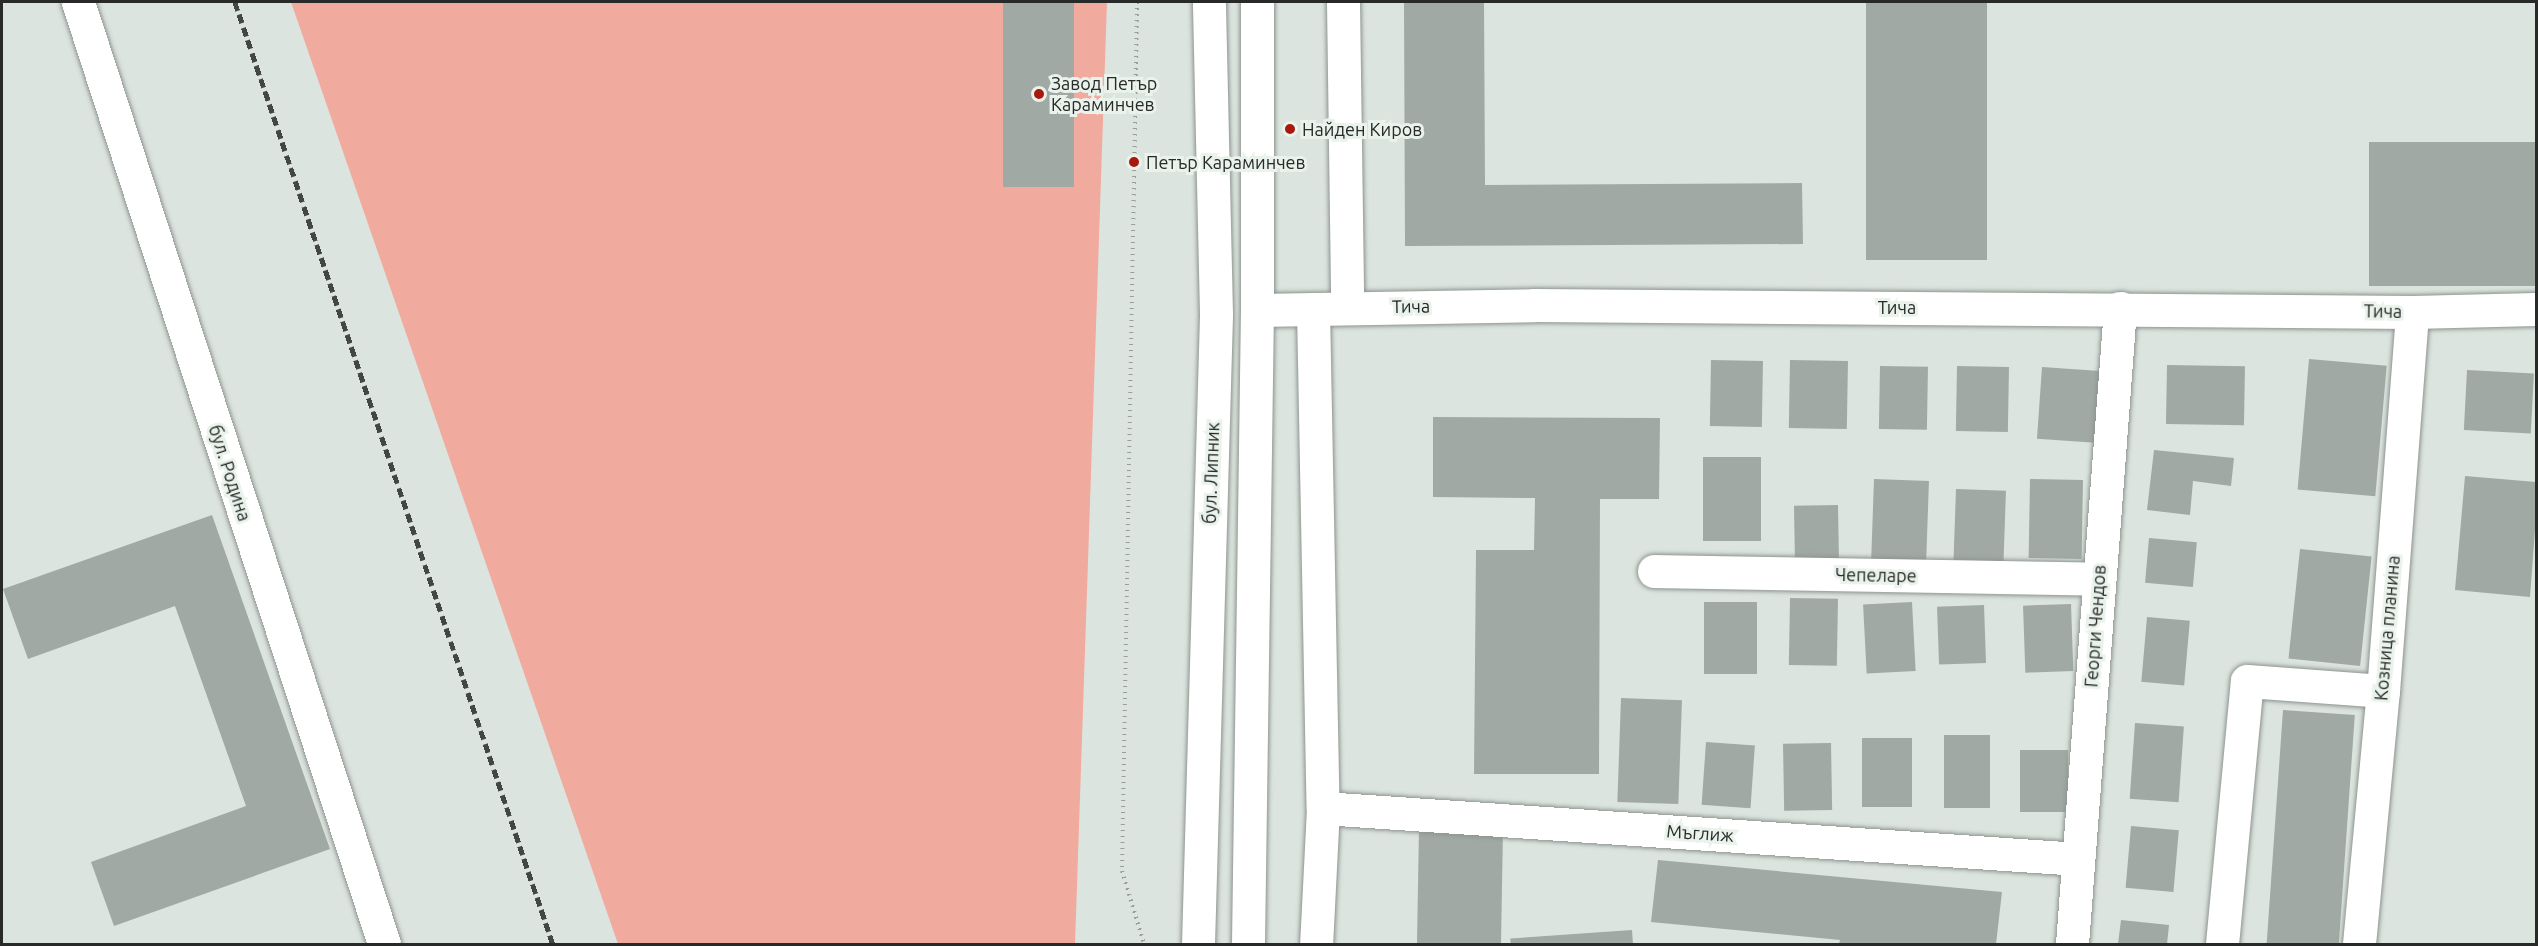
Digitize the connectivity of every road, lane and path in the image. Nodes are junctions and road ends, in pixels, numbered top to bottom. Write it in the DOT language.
graph roads {
  1 [pos="78,2"];
  2 [pos="1137,2"];
  3 [pos="1209,2"];
  4 [pos="1257,2"];
  5 [pos="1343,2"];
  6 [pos="1347,307"];
  7 [pos="2120,308"];
  8 [pos="1313,309"];
  9 [pos="2536,309"];
  10 [pos="1257,310"];
  11 [pos="2412,312"];
  12 [pos="1654,571"];
  13 [pos="2099,579"];
  14 [pos="2383,692"];
  15 [pos="1323,808"];
  16 [pos="2078,859"];
  17 [pos="384,945"];
  18 [pos="1144,945"];
  19 [pos="1198,945"];
  20 [pos="1248,945"];
  21 [pos="1316,945"];
  22 [pos="2072,945"];
  23 [pos="2222,945"];
  24 [pos="2359,945"];
  1 -- 17 [label="street, бул. Родина"];
  2 -- 18 [label="path"];
  3 -- 19 [label="street, бул. Липник"];
  4 -- 10 [label="street"];
  5 -- 6 [label="street"];
  6 -- 7 [label="street, Тича"];
  6 -- 8 [label="street, Тича"];
  7 -- 11 [label="street, Тича"];
  7 -- 13 [label="street, Георги Чендов"];
  8 -- 10 [label="street, Тича"];
  8 -- 15 [label="street"];
  9 -- 11 [label="street, Тича"];
  10 -- 20 [label="street"];
  11 -- 14 [label="street, Козница планина"];
  12 -- 13 [label="street, Чепеларе"];
  13 -- 16 [label="street, Георги Чендов"];
  14 -- 23 [label="street"];
  14 -- 24 [label="street, Козница планина"];
  15 -- 16 [label="street, Мъглиж"];
  15 -- 21 [label="street"];
  16 -- 22 [label="street, Георги Чендов"];
}
